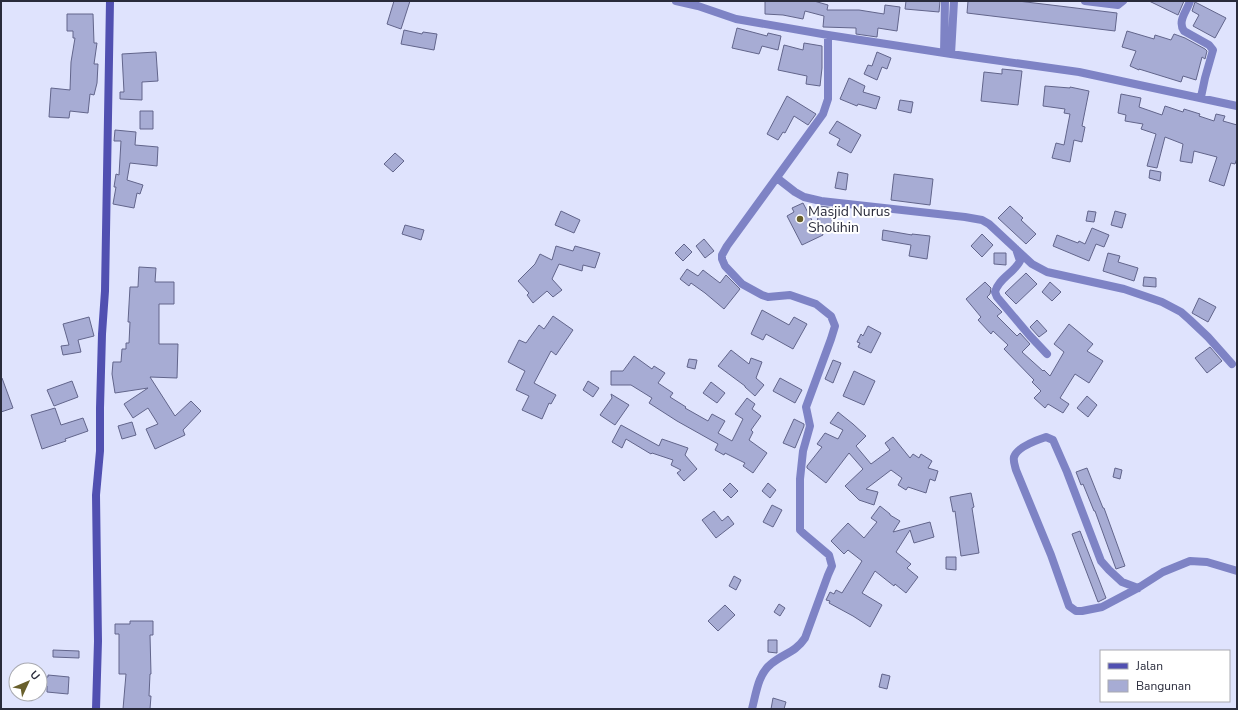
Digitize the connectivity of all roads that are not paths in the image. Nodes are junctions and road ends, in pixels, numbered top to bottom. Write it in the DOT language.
graph roads {
  1 [pos="110,1"];
  2 [pos="676,1"];
  3 [pos="945,1"];
  4 [pos="954,1"];
  5 [pos="1085,1"];
  6 [pos="1123,1"];
  7 [pos="1190,1"];
  8 [pos="699,4"];
  9 [pos="828,35"];
  10 [pos="948,54"];
  11 [pos="1201,97"];
  12 [pos="1237,106"];
  13 [pos="777,178"];
  14 [pos="1016,248"];
  15 [pos="1048,354"];
  16 [pos="1232,364"];
  17 [pos="1237,571"];
  18 [pos="1138,588"];
  19 [pos="96,709"];
  20 [pos="752,709"];
  1 -- 19 [label="street"];
  2 -- 8 [label="street"];
  3 -- 10 [label="street"];
  4 -- 10 [label="street"];
  5 -- 6 [label="street"];
  7 -- 11 [label="street"];
  8 -- 9 [label="street"];
  9 -- 10 [label="street"];
  9 -- 13 [label="street"];
  10 -- 11 [label="street"];
  11 -- 12 [label="street"];
  13 -- 14 [label="street"];
  13 -- 20 [label="street"];
  14 -- 15 [label="street"];
  14 -- 16 [label="street"];
  17 -- 18 [label="street"];
  18 -- 18 [label="street"];
}
